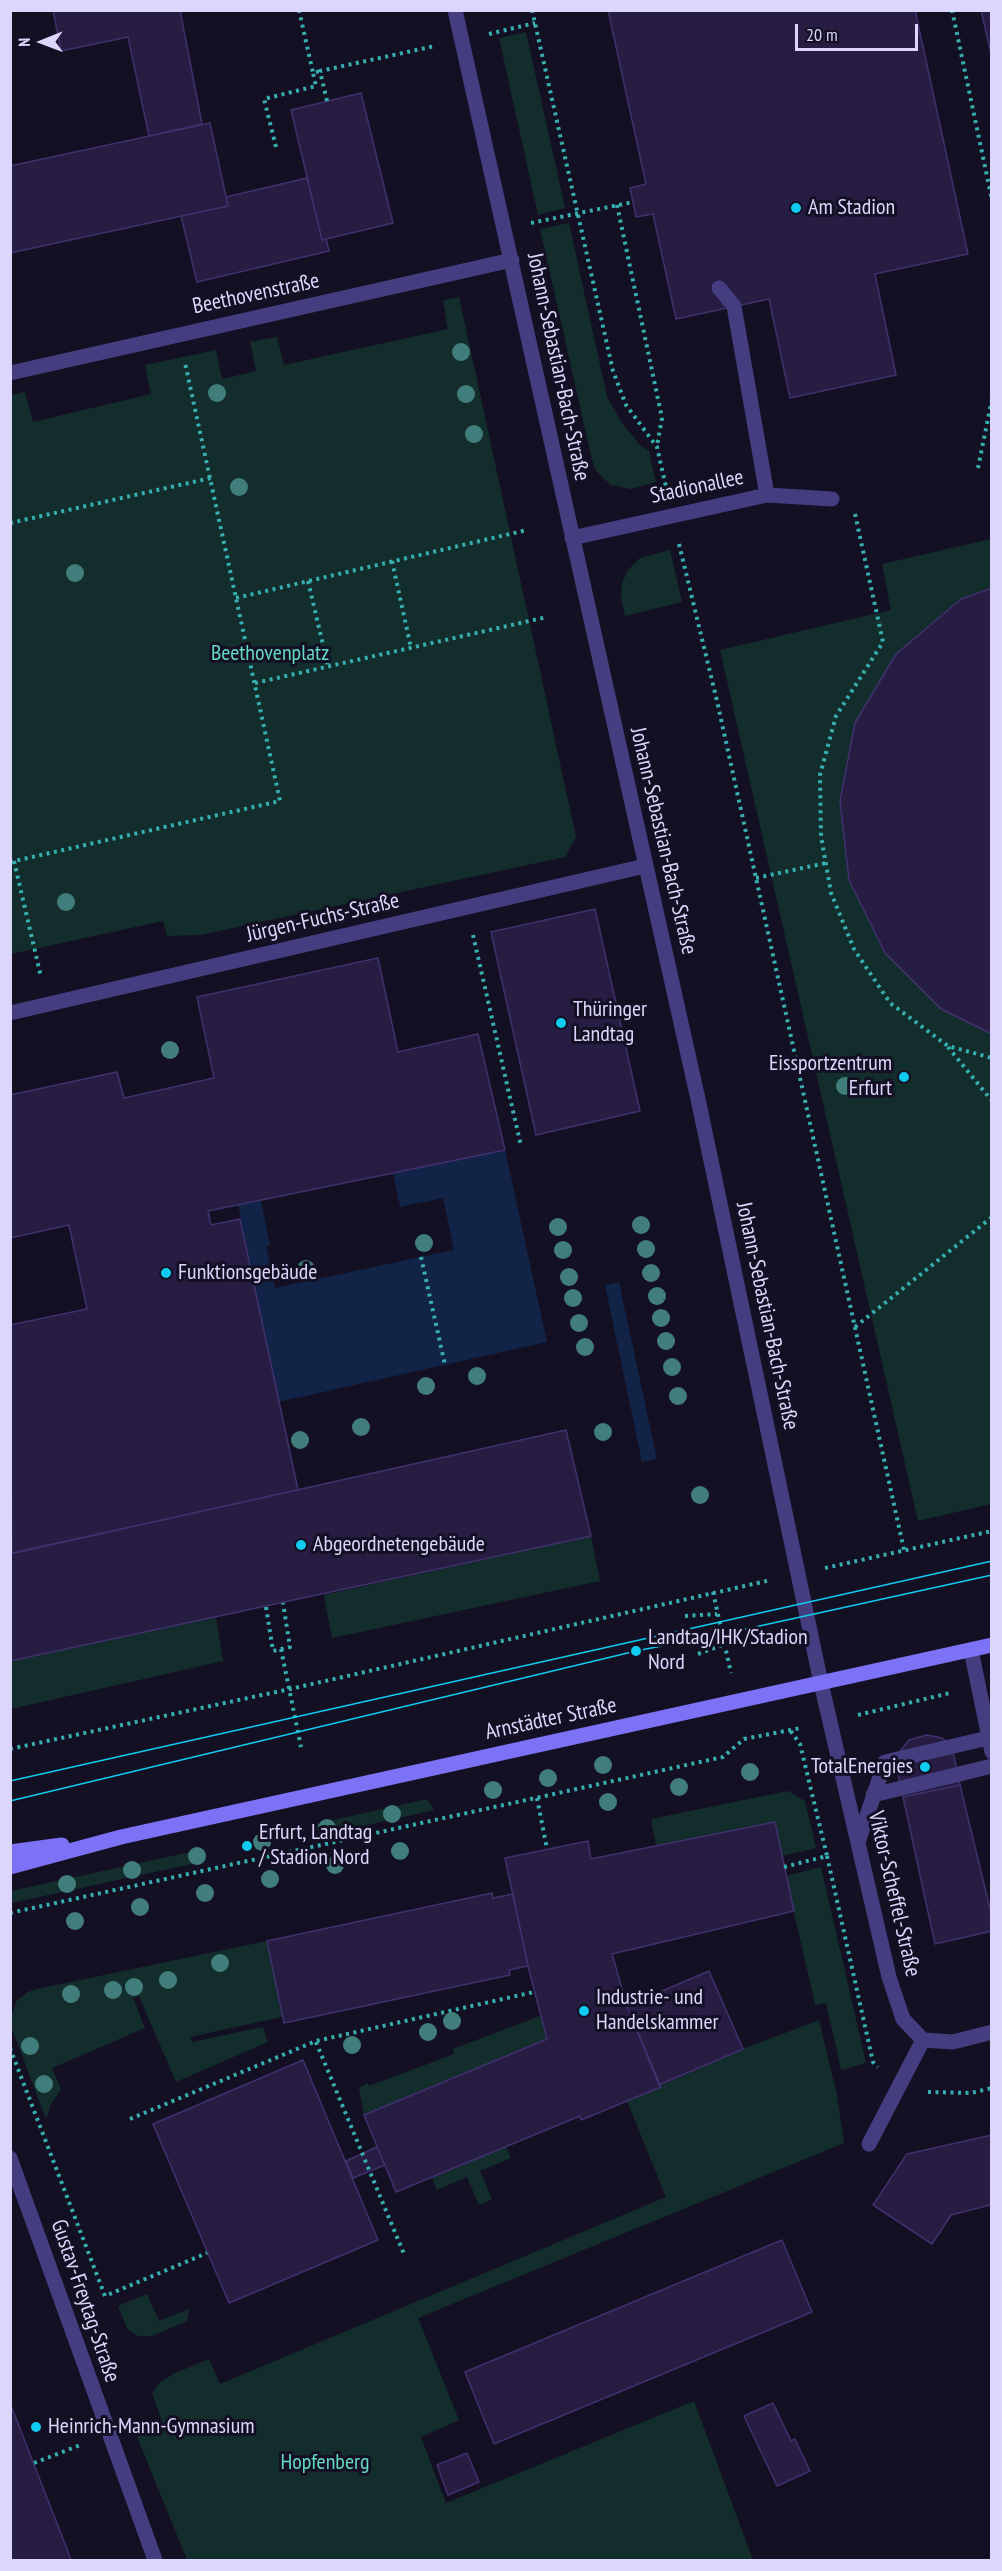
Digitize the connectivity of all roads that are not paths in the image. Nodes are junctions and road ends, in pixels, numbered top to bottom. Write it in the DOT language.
graph roads {
  1 [pos="455,10"];
  2 [pos="512,260"];
  3 [pos="719,288"];
  4 [pos="10,373"];
  5 [pos="767,495"];
  6 [pos="832,499"];
  7 [pos="572,538"];
  8 [pos="645,866"];
  9 [pos="10,1013"];
  10 [pos="992,1645"];
  11 [pos="970,1650"];
  12 [pos="821,1683"];
  13 [pos="990,1745"];
  14 [pos="992,1766"];
  15 [pos="873,1795"];
  16 [pos="121,1837"];
  17 [pos="858,1842"];
  18 [pos="10,1852"];
  19 [pos="10,1868"];
  20 [pos="992,2032"];
  21 [pos="923,2040"];
  22 [pos="869,2144"];
  23 [pos="10,2158"];
  24 [pos="155,2560"];
  1 -- 2 [label="street, Johann-Sebastian-Bach-Straße"];
  2 -- 4 [label="street, Beethovenstraße"];
  2 -- 7 [label="street, Johann-Sebastian-Bach-Straße"];
  3 -- 5 [label="street"];
  5 -- 6 [label="street, Stadionallee"];
  5 -- 7 [label="street, Stadionallee"];
  7 -- 8 [label="street, Johann-Sebastian-Bach-Straße"];
  8 -- 9 [label="street, Jürgen-Fuchs-Straße"];
  8 -- 12 [label="street, Johann-Sebastian-Bach-Straße"];
  10 -- 11 [label="main road, Arnstädter Straße"];
  11 -- 12 [label="main road, Arnstädter Straße"];
  11 -- 13 [label="street"];
  12 -- 16 [label="main road, Arnstädter Straße"];
  12 -- 17 [label="street, Viktor-Scheffel-Straße"];
  13 -- 15 [label="street"];
  14 -- 15 [label="street"];
  15 -- 17 [label="street"];
  16 -- 18 [label="main road, Arnstädter Straße"];
  16 -- 19 [label="main road, Arnstädter Straße"];
  17 -- 21 [label="street, Viktor-Scheffel-Straße"];
  20 -- 21 [label="street"];
  21 -- 22 [label="street"];
  23 -- 24 [label="street, Gustav-Freytag-Straße"];
}
